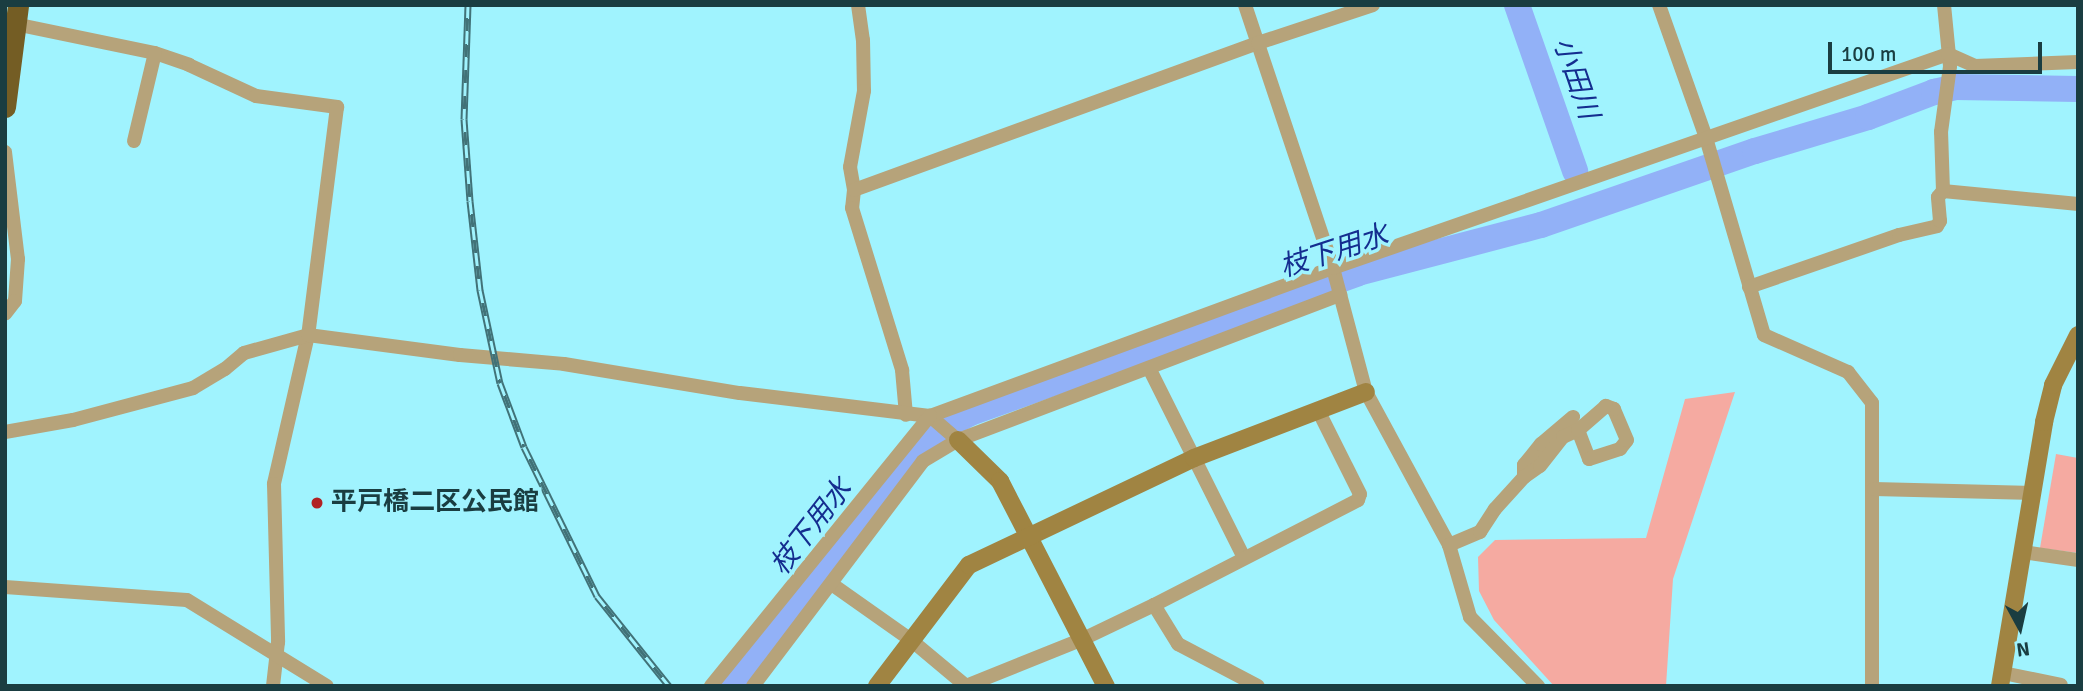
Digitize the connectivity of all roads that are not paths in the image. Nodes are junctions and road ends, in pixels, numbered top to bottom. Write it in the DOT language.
graph roads {
  1 [pos="858,5"];
  2 [pos="1245,5"];
  3 [pos="1373,5"];
  4 [pos="1659,5"];
  5 [pos="1944,5"];
  6 [pos="12,17"];
  7 [pos="1258,43"];
  8 [pos="155,54"];
  9 [pos="1948,54"];
  10 [pos="2078,62"];
  11 [pos="5,107"];
  12 [pos="1706,138"];
  13 [pos="134,141"];
  14 [pos="5,152"];
  15 [pos="854,190"];
  16 [pos="1943,191"];
  17 [pos="2078,204"];
  18 [pos="1334,272"];
  19 [pos="1749,287"];
  20 [pos="1340,295"];
  21 [pos="5,314"];
  22 [pos="308,335"];
  23 [pos="2078,335"];
  24 [pos="1149,368"];
  25 [pos="1366,392"];
  26 [pos="1318,410"];
  27 [pos="906,415"];
  28 [pos="933,418"];
  29 [pos="1576,423"];
  30 [pos="5,432"];
  31 [pos="958,440"];
  32 [pos="1194,458"];
  33 [pos="1874,489"];
  34 [pos="2034,493"];
  35 [pos="1030,534"];
  36 [pos="1449,545"];
  37 [pos="2023,552"];
  38 [pos="1244,558"];
  39 [pos="2078,560"];
  40 [pos="833,584"];
  41 [pos="5,587"];
  42 [pos="1154,606"];
  43 [pos="1083,639"];
  44 [pos="911,640"];
  45 [pos="277,653"];
  46 [pos="2001,680"];
  47 [pos="2061,685"];
  48 [pos="273,686"];
  49 [pos="327,686"];
  50 [pos="711,686"];
  51 [pos="753,686"];
  52 [pos="877,686"];
  53 [pos="966,686"];
  54 [pos="1106,686"];
  55 [pos="1258,686"];
  56 [pos="1538,686"];
  57 [pos="1872,686"];
  1 -- 15 [label="street"];
  2 -- 7 [label="street"];
  3 -- 7 [label="street"];
  4 -- 12 [label="street"];
  5 -- 9 [label="street"];
  6 -- 8 [label="street"];
  6 -- 11 [label="highway"];
  7 -- 15 [label="street"];
  7 -- 18 [label="street"];
  8 -- 13 [label="street"];
  8 -- 22 [label="street"];
  9 -- 10 [label="street"];
  9 -- 12 [label="street"];
  9 -- 16 [label="street"];
  12 -- 18 [label="street"];
  12 -- 19 [label="street"];
  14 -- 21 [label="street"];
  15 -- 27 [label="street"];
  16 -- 17 [label="street"];
  16 -- 19 [label="street"];
  18 -- 20 [label="street"];
  18 -- 28 [label="street"];
  19 -- 33 [label="street"];
  20 -- 24 [label="street"];
  20 -- 25 [label="street"];
  22 -- 27 [label="street"];
  22 -- 30 [label="street"];
  22 -- 45 [label="street"];
  23 -- 34 [label="street"];
  24 -- 31 [label="street"];
  24 -- 32 [label="street"];
  25 -- 26 [label="street"];
  25 -- 36 [label="street"];
  26 -- 32 [label="street"];
  26 -- 38 [label="street"];
  27 -- 28 [label="street"];
  28 -- 31 [label="street"];
  28 -- 50 [label="street"];
  29 -- 36 [label="street"];
  31 -- 35 [label="street"];
  31 -- 40 [label="street"];
  32 -- 35 [label="street"];
  32 -- 38 [label="street"];
  33 -- 34 [label="street"];
  33 -- 57 [label="street"];
  34 -- 37 [label="street"];
  35 -- 43 [label="street"];
  35 -- 44 [label="street"];
  36 -- 56 [label="street"];
  37 -- 39 [label="street"];
  37 -- 46 [label="street"];
  38 -- 42 [label="street"];
  40 -- 44 [label="street"];
  40 -- 51 [label="street"];
  41 -- 45 [label="street"];
  42 -- 43 [label="street"];
  42 -- 55 [label="street"];
  43 -- 53 [label="street"];
  43 -- 54 [label="street"];
  44 -- 52 [label="street"];
  44 -- 53 [label="street"];
  45 -- 48 [label="street"];
  45 -- 49 [label="street"];
  46 -- 47 [label="street"];
}
